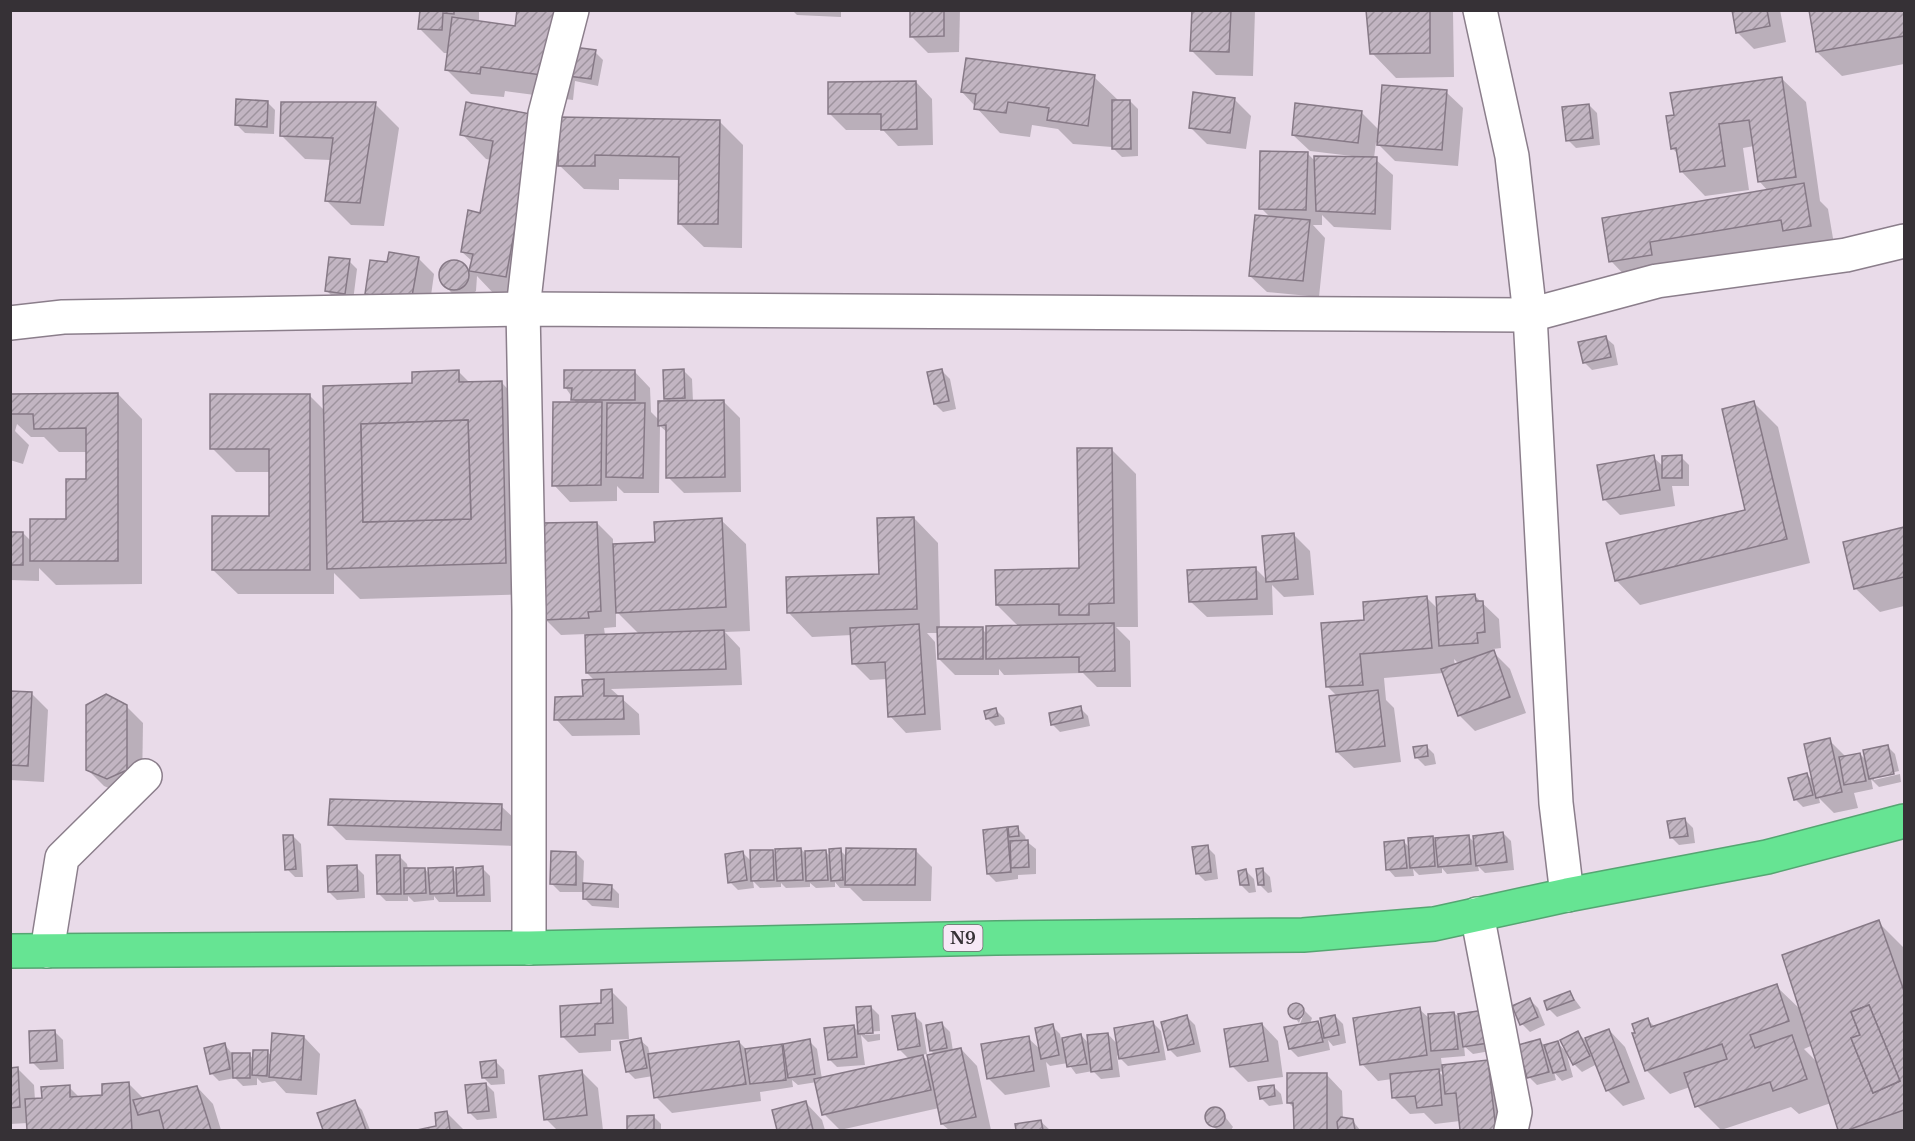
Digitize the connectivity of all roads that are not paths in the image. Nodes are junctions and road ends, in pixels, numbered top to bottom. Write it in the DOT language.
graph roads {
  1 [pos="572,10"];
  2 [pos="1480,10"];
  3 [pos="1905,241"];
  4 [pos="523,309"];
  5 [pos="1530,315"];
  6 [pos="10,323"];
  7 [pos="145,776"];
  8 [pos="1905,821"];
  9 [pos="1567,895"];
  10 [pos="1478,914"];
  11 [pos="529,948"];
  12 [pos="10,951"];
  13 [pos="47,951"];
  14 [pos="1512,1131"];
  1 -- 4 [label="street"];
  2 -- 5 [label="street"];
  3 -- 5 [label="street"];
  4 -- 5 [label="street"];
  4 -- 6 [label="street"];
  4 -- 11 [label="street"];
  5 -- 9 [label="street"];
  7 -- 13 [label="street"];
  8 -- 9 [label="highway, N9"];
  9 -- 10 [label="highway, N9"];
  10 -- 11 [label="highway, N9"];
  10 -- 14 [label="street"];
  11 -- 13 [label="highway, N9"];
  12 -- 13 [label="highway, N9"];
}
